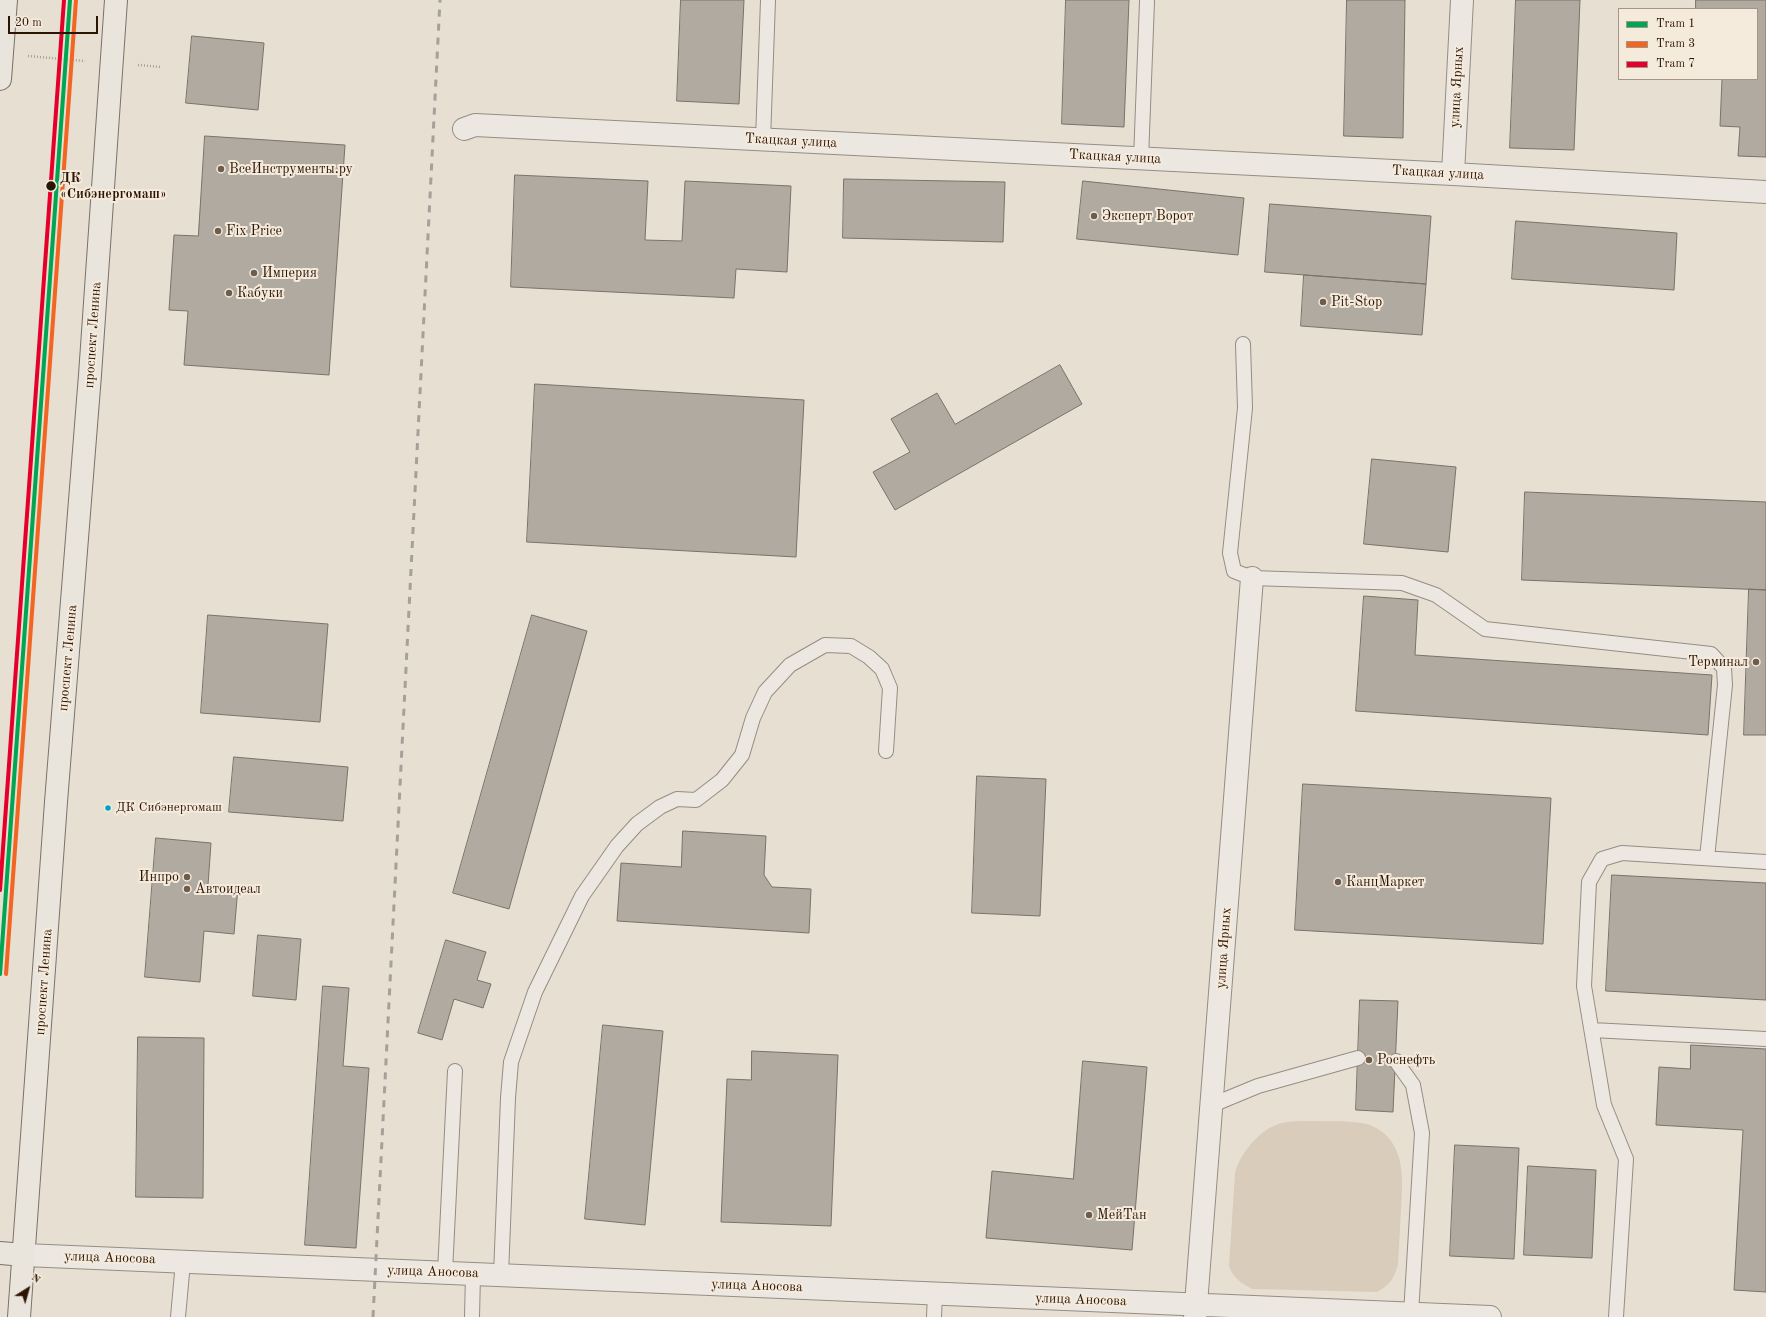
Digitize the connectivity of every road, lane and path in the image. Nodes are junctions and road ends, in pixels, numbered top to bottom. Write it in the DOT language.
graph roads {
  1 [pos="6,0"];
  2 [pos="116,0"];
  3 [pos="768,0"];
  4 [pos="1462,0"];
  5 [pos="1147,2"];
  6 [pos="2,54"];
  7 [pos="112,63"];
  8 [pos="161,67"];
  9 [pos="0,79"];
  10 [pos="464,129"];
  11 [pos="763,140"];
  12 [pos="1141,158"];
  13 [pos="1453,174"];
  14 [pos="1766,192"];
  15 [pos="1243,344"];
  16 [pos="1252,578"];
  17 [pos="886,750"];
  18 [pos="1707,858"];
  19 [pos="1766,862"];
  20 [pos="1592,1030"];
  21 [pos="1766,1039"];
  22 [pos="1358,1058"];
  23 [pos="1396,1061"];
  24 [pos="455,1071"];
  25 [pos="1212,1105"];
  26 [pos="0,1253"];
  27 [pos="24,1255"];
  28 [pos="183,1262"];
  29 [pos="445,1272"];
  30 [pos="473,1274"];
  31 [pos="501,1275"];
  32 [pos="935,1293"];
  33 [pos="1196,1311"];
  34 [pos="1411,1314"];
  35 [pos="19,1317"];
  36 [pos="178,1317"];
  37 [pos="472,1317"];
  38 [pos="934,1317"];
  39 [pos="1490,1317"];
  40 [pos="1616,1317"];
  1 -- 6 [label="main road"];
  2 -- 7 [label="main road, проспект Ленина"];
  3 -- 11 [label="lane"];
  4 -- 13 [label="street, улица Ярных"];
  5 -- 12 [label="lane"];
  6 -- 7 [label="path"];
  6 -- 9 [label="main road"];
  7 -- 8 [label="path"];
  7 -- 27 [label="main road, проспект Ленина"];
  10 -- 11 [label="street, Ткацкая улица"];
  11 -- 12 [label="street, Ткацкая улица"];
  12 -- 13 [label="street, Ткацкая улица"];
  13 -- 14 [label="street, Ткацкая улица"];
  15 -- 16 [label="lane"];
  16 -- 18 [label="lane"];
  16 -- 25 [label="street, улица Ярных"];
  17 -- 31 [label="lane"];
  18 -- 19 [label="lane"];
  18 -- 20 [label="lane"];
  20 -- 21 [label="lane"];
  20 -- 40 [label="lane"];
  22 -- 25 [label="lane"];
  23 -- 34 [label="lane"];
  24 -- 29 [label="lane"];
  25 -- 33 [label="street, улица Ярных"];
  26 -- 27 [label="main road"];
  27 -- 28 [label="street, улица Аносова"];
  27 -- 35 [label="main road, проспект Ленина"];
  28 -- 29 [label="street, улица Аносова"];
  28 -- 36 [label="lane"];
  29 -- 30 [label="street, улица Аносова"];
  30 -- 31 [label="street, улица Аносова"];
  30 -- 37 [label="lane"];
  31 -- 32 [label="street, улица Аносова"];
  32 -- 33 [label="street, улица Аносова"];
  32 -- 38 [label="lane"];
  33 -- 34 [label="street, улица Аносова"];
  34 -- 39 [label="street, улица Аносова"];
}
